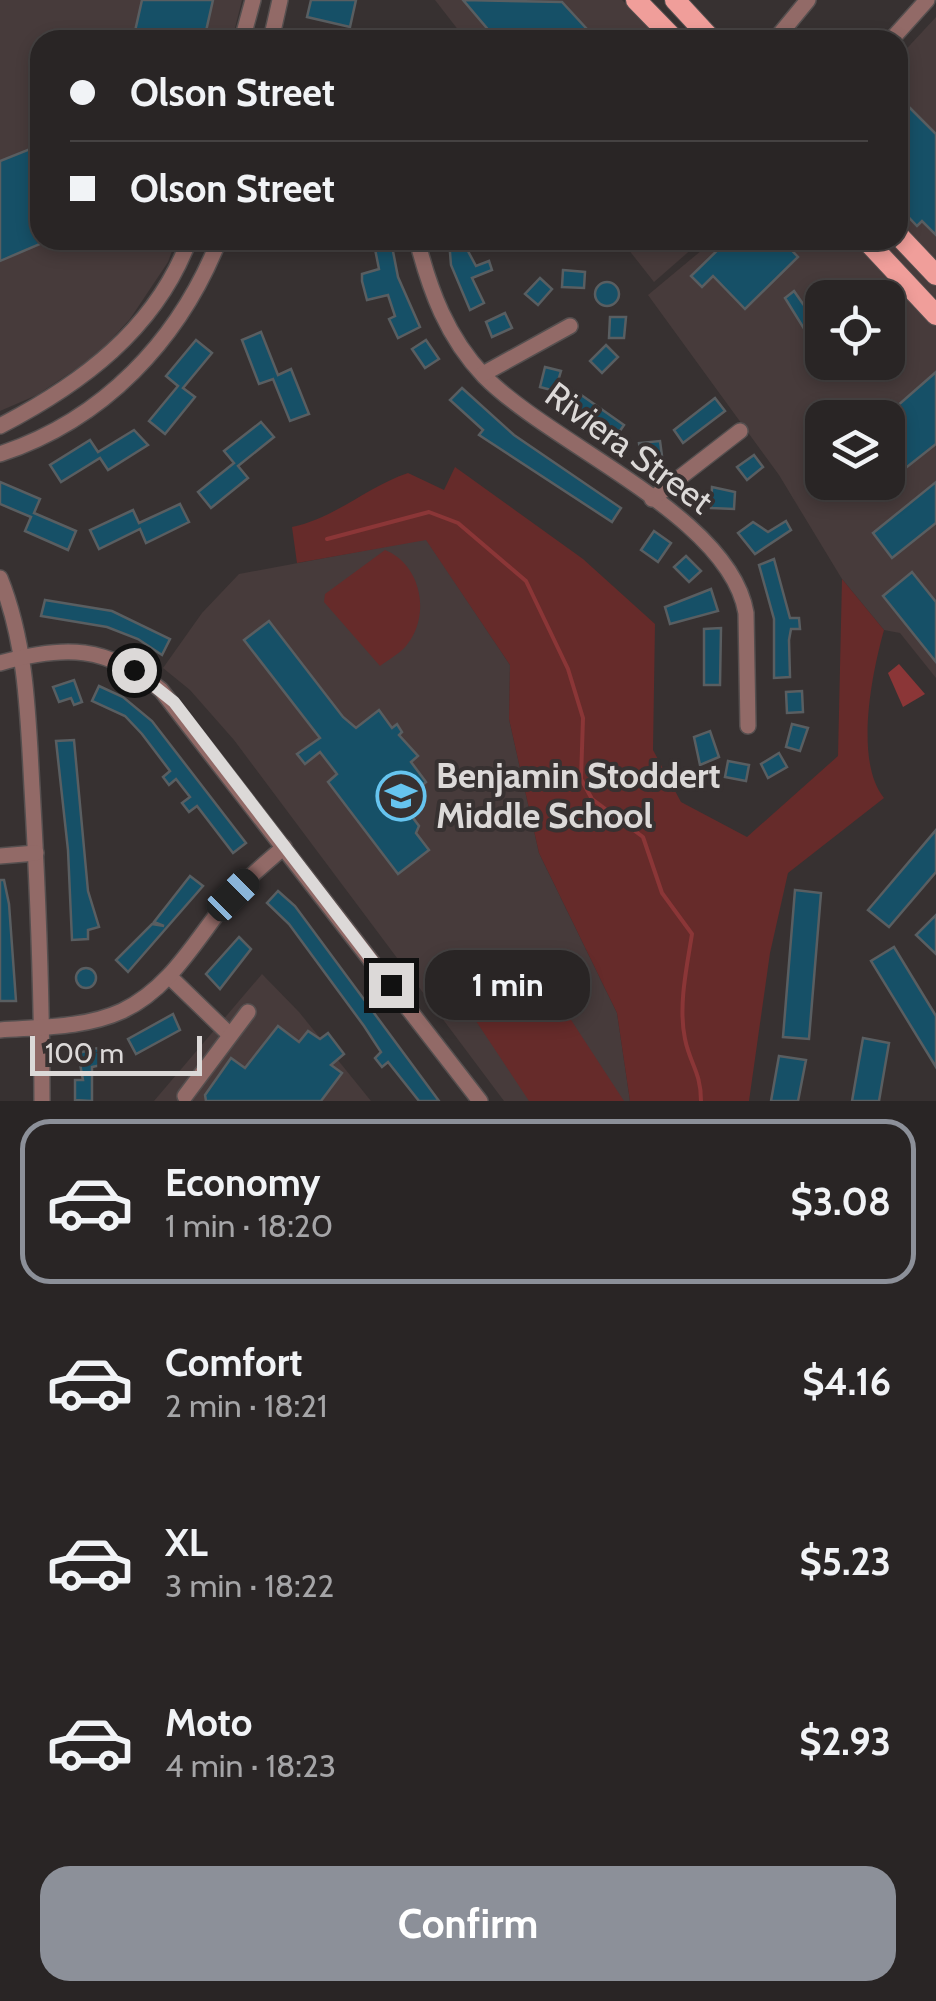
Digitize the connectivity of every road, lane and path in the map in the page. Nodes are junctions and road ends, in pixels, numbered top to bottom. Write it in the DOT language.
graph roads {
  1 [pos="253,0"];
  2 [pos="280,0"];
  3 [pos="636,0"];
  4 [pos="674,0"];
  5 [pos="808,0"];
  6 [pos="928,0"];
  7 [pos="245,30"];
  8 [pos="273,30"];
  9 [pos="666,30"];
  10 [pos="702,30"];
  11 [pos="784,30"];
  12 [pos="900,30"];
  13 [pos="908,246"];
  14 [pos="183,250"];
  15 [pos="214,250"];
  16 [pos="419,250"];
  17 [pos="876,250"];
  18 [pos="936,277"];
  19 [pos="918,294"];
  20 [pos="936,315"];
  21 [pos="570,326"];
  22 [pos="483,374"];
  23 [pos="0,426"];
  24 [pos="740,431"];
  25 [pos="0,454"];
  26 [pos="652,499"];
  27 [pos="0,578"];
  28 [pos="21,657"];
  29 [pos="0,663"];
  30 [pos="748,726"];
  31 [pos="284,847"];
  32 [pos="36,853"];
  33 [pos="0,856"];
  34 [pos="170,976"];
  35 [pos="248,1012"];
  36 [pos="42,1027"];
  37 [pos="0,1030"];
  38 [pos="230,1035"];
  39 [pos="185,1096"];
  40 [pos="42,1101"];
  41 [pos="480,1101"];
  1 -- 7 [label="street"];
  2 -- 8 [label="street"];
  3 -- 9 [label="main road"];
  4 -- 10 [label="main road"];
  5 -- 11 [label="street"];
  6 -- 12 [label="street"];
  13 -- 18 [label="main road"];
  14 -- 23 [label="street"];
  15 -- 25 [label="street"];
  16 -- 22 [label="street, Riviera Street"];
  17 -- 19 [label="main road"];
  18 -- 19 [label="street"];
  19 -- 20 [label="main road"];
  21 -- 22 [label="street"];
  22 -- 26 [label="street, Riviera Street"];
  24 -- 26 [label="street"];
  26 -- 30 [label="street, Riviera Street"];
  27 -- 28 [label="street"];
  28 -- 29 [label="street"];
  28 -- 31 [label="street"];
  28 -- 32 [label="street"];
  31 -- 34 [label="street"];
  31 -- 41 [label="street"];
  32 -- 33 [label="street"];
  32 -- 36 [label="street"];
  34 -- 36 [label="street"];
  34 -- 38 [label="street"];
  35 -- 38 [label="street"];
  36 -- 37 [label="street"];
  36 -- 40 [label="street"];
  38 -- 39 [label="street"];
}
